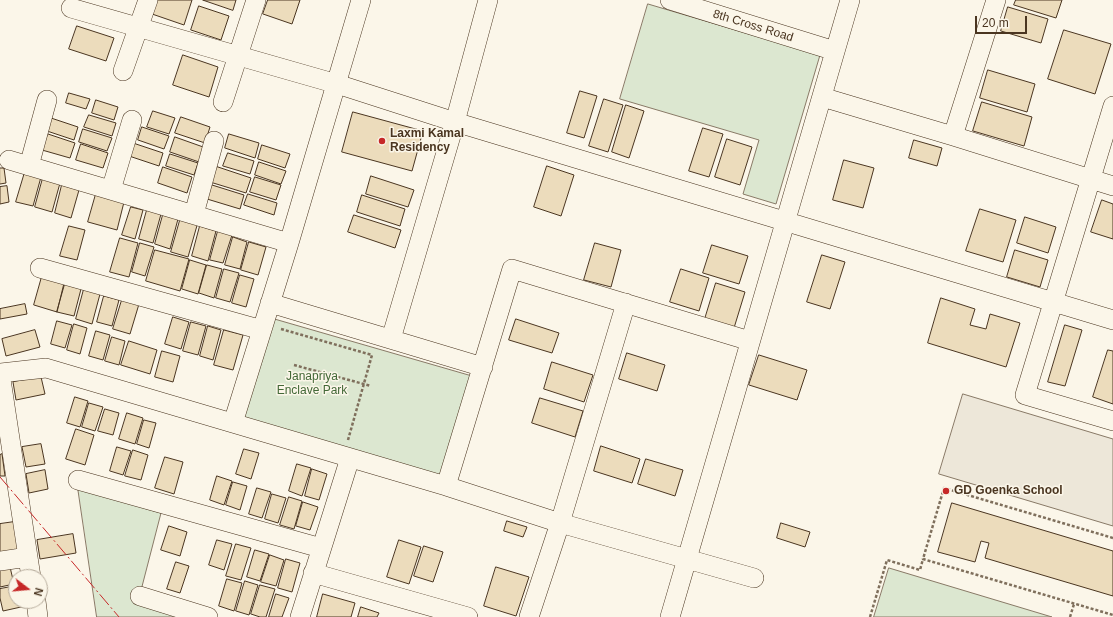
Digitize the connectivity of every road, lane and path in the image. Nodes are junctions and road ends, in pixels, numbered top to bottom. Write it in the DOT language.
graph roads {
  1 [pos="148,0"];
  2 [pos="256,0"];
  3 [pos="361,0"];
  4 [pos="488,0"];
  5 [pos="670,0"];
  6 [pos="850,0"];
  7 [pos="996,0"];
  8 [pos="71,8"];
  9 [pos="138,27"];
  10 [pos="835,51"];
  11 [pos="238,56"];
  12 [pos="123,71"];
  13 [pos="337,84"];
  14 [pos="822,97"];
  15 [pos="47,100"];
  16 [pos="223,102"];
  17 [pos="1113,106"];
  18 [pos="132,120"];
  19 [pos="455,122"];
  20 [pos="953,136"];
  21 [pos="214,141"];
  22 [pos="9,160"];
  23 [pos="29,166"];
  24 [pos="1090,180"];
  25 [pos="1113,186"];
  26 [pos="111,190"];
  27 [pos="194,214"];
  28 [pos="786,222"];
  29 [pos="290,242"];
  30 [pos="40,268"];
  31 [pos="1054,302"];
  32 [pos="270,303"];
  33 [pos="626,303"];
  34 [pos="1113,320"];
  35 [pos="268,328"];
  36 [pos="391,339"];
  37 [pos="750,340"];
  38 [pos="294,364"];
  39 [pos="483,367"];
  40 [pos="0,373"];
  41 [pos="364,384"];
  42 [pos="371,386"];
  43 [pos="1113,422"];
  44 [pos="233,423"];
  45 [pos="340,438"];
  46 [pos="350,458"];
  47 [pos="78,480"];
  48 [pos="446,486"];
  49 [pos="560,523"];
  50 [pos="1113,538"];
  51 [pos="321,548"];
  52 [pos="28,557"];
  53 [pos="923,559"];
  54 [pos="686,560"];
  55 [pos="0,562"];
  56 [pos="30,569"];
  57 [pos="313,573"];
  58 [pos="754,578"];
  59 [pos="140,596"];
  60 [pos="1074,604"];
  61 [pos="439,614"];
  62 [pos="1113,615"];
  63 [pos="208,617"];
  64 [pos="300,617"];
  65 [pos="468,617"];
  66 [pos="529,617"];
  67 [pos="670,617"];
  68 [pos="870,617"];
  69 [pos="1070,617"];
  1 -- 9 [label="street"];
  2 -- 11 [label="street"];
  3 -- 13 [label="street"];
  4 -- 19 [label="street"];
  5 -- 10 [label="street, 8th Cross Road"];
  6 -- 10 [label="street"];
  7 -- 20 [label="street"];
  8 -- 9 [label="street"];
  9 -- 11 [label="street"];
  9 -- 12 [label="street"];
  10 -- 14 [label="street"];
  11 -- 13 [label="street"];
  11 -- 16 [label="street"];
  13 -- 19 [label="street"];
  13 -- 29 [label="street"];
  14 -- 20 [label="street"];
  14 -- 28 [label="street"];
  15 -- 23 [label="street"];
  17 -- 24 [label="street"];
  18 -- 26 [label="street"];
  19 -- 28 [label="street"];
  19 -- 36 [label="street"];
  20 -- 24 [label="street"];
  21 -- 27 [label="street"];
  22 -- 23 [label="street"];
  23 -- 26 [label="street"];
  24 -- 25 [label="street"];
  24 -- 31 [label="street"];
  26 -- 27 [label="street"];
  27 -- 29 [label="street"];
  28 -- 31 [label="street"];
  28 -- 37 [label="street"];
  29 -- 32 [label="street"];
  30 -- 35 [label="street"];
  31 -- 34 [label="street"];
  31 -- 43 [label="street"];
  32 -- 35 [label="street"];
  32 -- 36 [label="street"];
  33 -- 37 [label="street"];
  33 -- 39 [label="street"];
  33 -- 49 [label="street"];
  35 -- 41 [label="path"];
  35 -- 44 [label="street"];
  36 -- 39 [label="street"];
  37 -- 54 [label="street"];
  38 -- 41 [label="path"];
  39 -- 48 [label="street"];
  40 -- 44 [label="street"];
  40 -- 52 [label="street"];
  41 -- 42 [label="path"];
  41 -- 45 [label="path"];
  44 -- 46 [label="street"];
  46 -- 48 [label="street"];
  46 -- 51 [label="street"];
  47 -- 51 [label="street"];
  48 -- 49 [label="street"];
  49 -- 54 [label="street"];
  49 -- 66 [label="street"];
  50 -- 53 [label="path"];
  51 -- 57 [label="street"];
  52 -- 55 [label="street"];
  52 -- 56 [label="street"];
  53 -- 60 [label="path"];
  53 -- 68 [label="path"];
  54 -- 58 [label="street"];
  54 -- 67 [label="street"];
  57 -- 61 [label="street"];
  57 -- 64 [label="street"];
  59 -- 63 [label="street"];
  60 -- 62 [label="path"];
  60 -- 69 [label="path"];
  61 -- 65 [label="street"];
}
